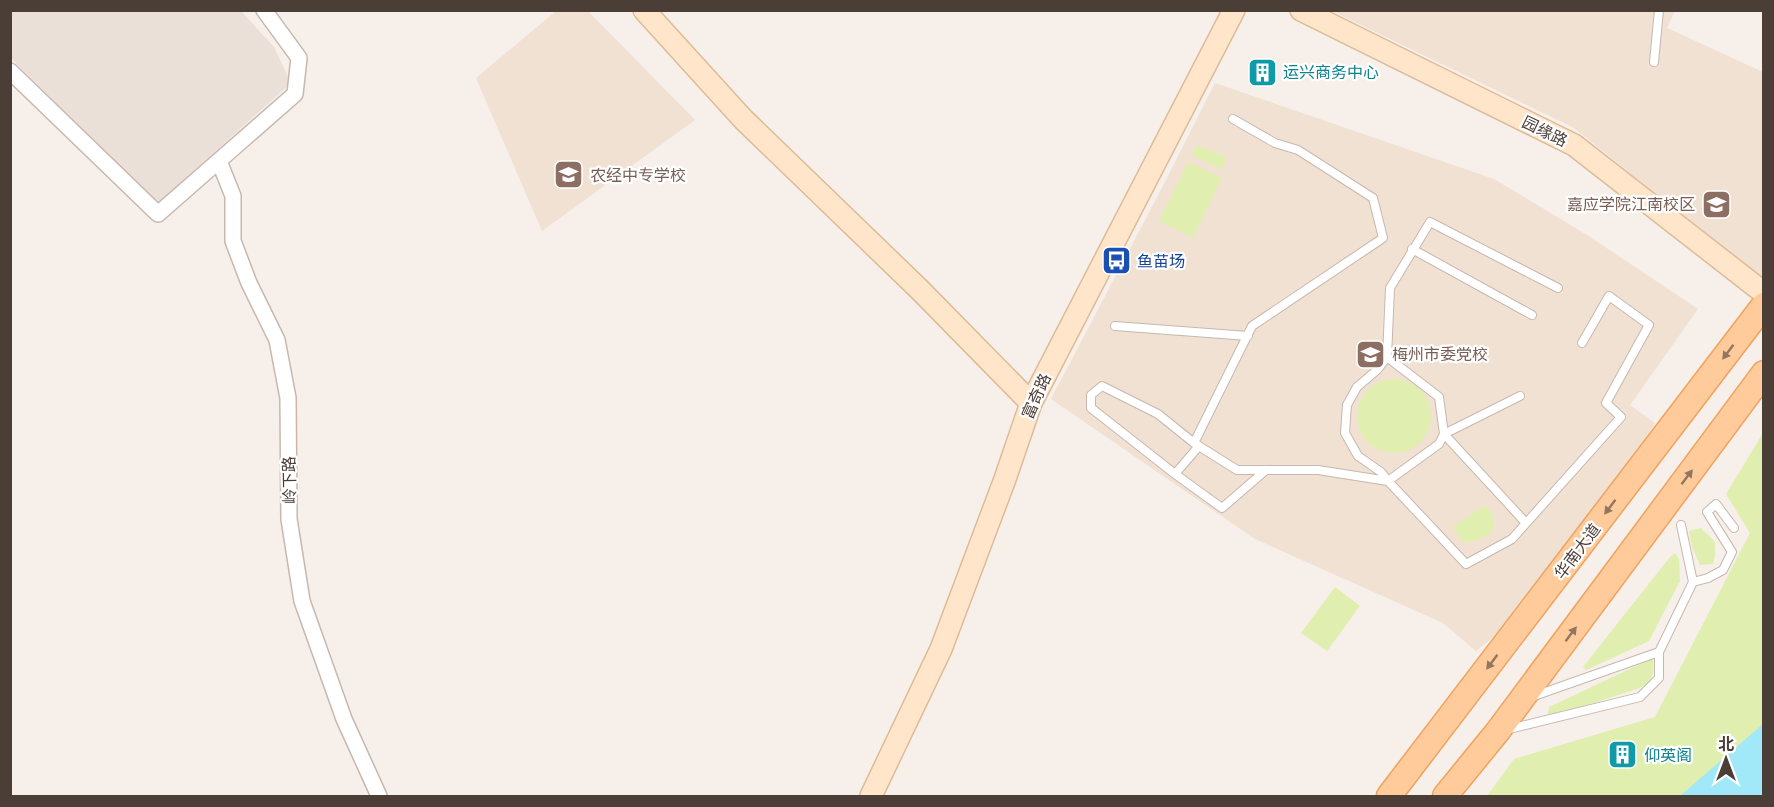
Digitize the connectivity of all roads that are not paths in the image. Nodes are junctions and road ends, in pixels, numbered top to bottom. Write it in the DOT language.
graph roads {
  1 [pos="264,10"];
  2 [pos="644,10"];
  3 [pos="1234,10"];
  4 [pos="1301,10"];
  5 [pos="1659,10"];
  6 [pos="1654,62"];
  7 [pos="10,72"];
  8 [pos="1233,119"];
  9 [pos="219,161"];
  10 [pos="1412,249"];
  11 [pos="1558,288"];
  12 [pos="1764,293"];
  13 [pos="1764,305"];
  14 [pos="1532,315"];
  15 [pos="1115,326"];
  16 [pos="1248,336"];
  17 [pos="1582,343"];
  18 [pos="1387,357"];
  19 [pos="1764,372"];
  20 [pos="1520,396"];
  21 [pos="1030,403"];
  22 [pos="1444,434"];
  23 [pos="1196,444"];
  24 [pos="1266,470"];
  25 [pos="1175,474"];
  26 [pos="1388,481"];
  27 [pos="1526,522"];
  28 [pos="1681,525"];
  29 [pos="1734,528"];
  30 [pos="1692,582"];
  31 [pos="1659,652"];
  32 [pos="1521,700"];
  33 [pos="1498,731"];
  34 [pos="379,796"];
  35 [pos="871,796"];
  36 [pos="1389,796"];
  37 [pos="1445,796"];
  1 -- 9 [label="street"];
  2 -- 21 [label="street"];
  3 -- 21 [label="street, 富奇路"];
  4 -- 12 [label="street, 园缘路"];
  5 -- 6 [label="lane"];
  7 -- 9 [label="street"];
  8 -- 16 [label="lane"];
  9 -- 34 [label="street, 岭下路"];
  10 -- 11 [label="lane"];
  10 -- 14 [label="lane"];
  10 -- 18 [label="lane"];
  13 -- 36 [label="main road, 华南大道, one-way"];
  15 -- 16 [label="lane"];
  16 -- 23 [label="lane"];
  17 -- 27 [label="lane"];
  18 -- 22 [label="lane"];
  18 -- 26 [label="lane"];
  32 -- 19 [label="main road, one-way"];
  20 -- 22 [label="lane"];
  21 -- 35 [label="street, 富奇路"];
  22 -- 26 [label="lane"];
  22 -- 27 [label="lane"];
  23 -- 24 [label="lane"];
  23 -- 25 [label="lane"];
  23 -- 25 [label="lane"];
  24 -- 25 [label="lane"];
  24 -- 26 [label="lane"];
  26 -- 27 [label="lane"];
  28 -- 30 [label="lane"];
  29 -- 30 [label="lane"];
  30 -- 31 [label="lane"];
  31 -- 32 [label="lane"];
  31 -- 33 [label="lane"];
  32 -- 33 [label="main road"];
  33 -- 37 [label="main road"];
}
